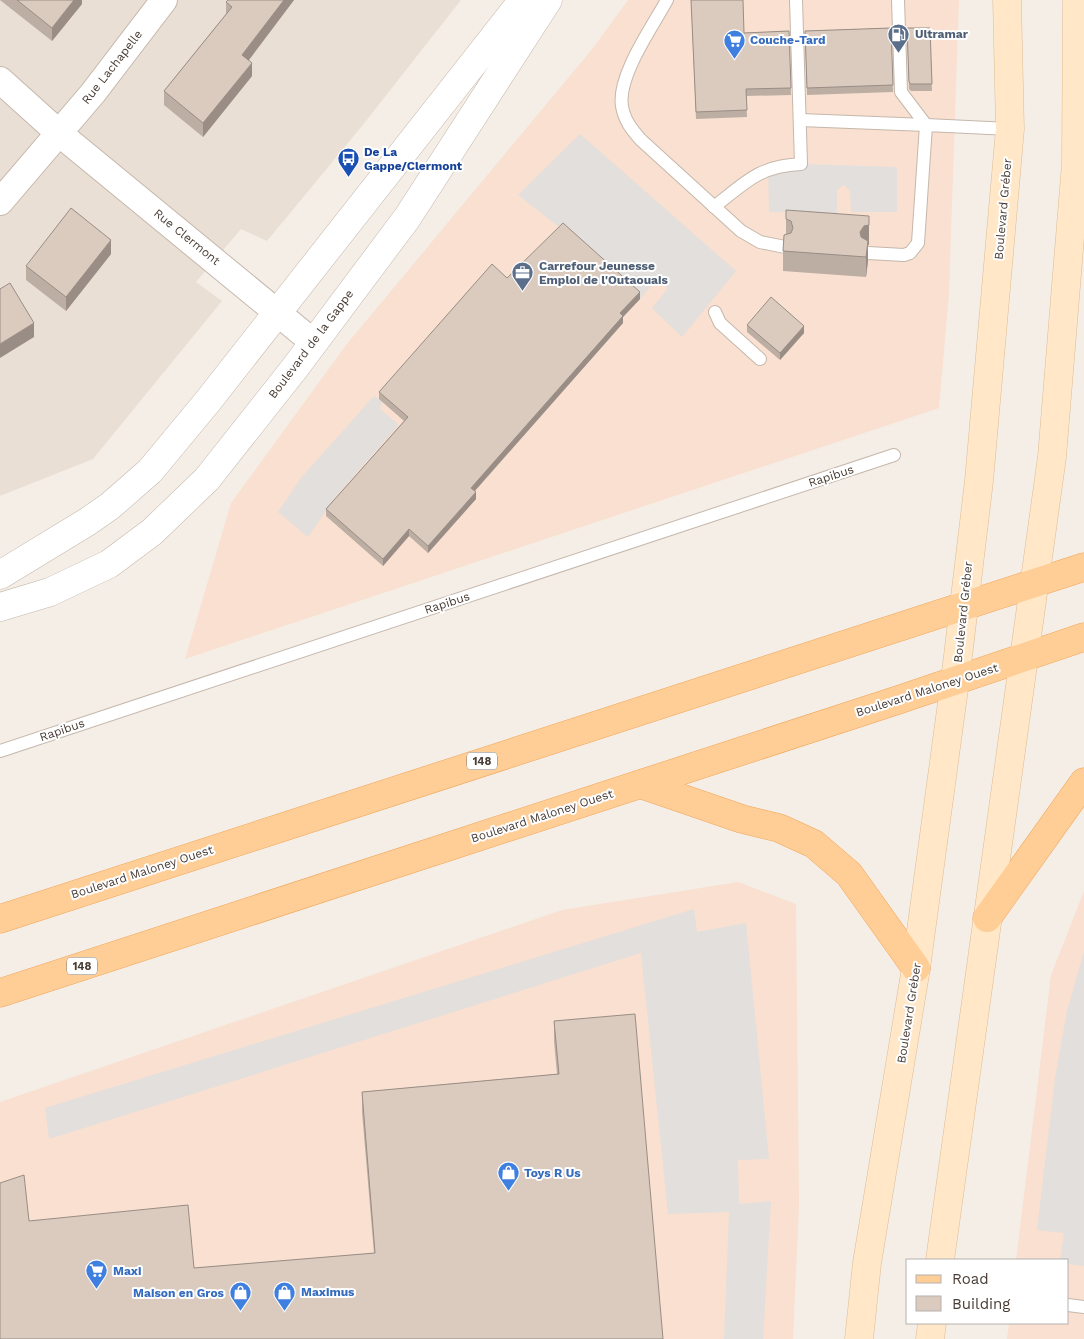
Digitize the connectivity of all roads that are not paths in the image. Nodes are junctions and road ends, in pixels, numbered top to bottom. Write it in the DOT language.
graph roads {
  1 [pos="164,0"];
  2 [pos="524,0"];
  3 [pos="548,0"];
  4 [pos="667,0"];
  5 [pos="796,0"];
  6 [pos="898,0"];
  7 [pos="1007,0"];
  8 [pos="1077,0"];
  9 [pos="0,80"];
  10 [pos="800,120"];
  11 [pos="926,125"];
  12 [pos="1010,129"];
  13 [pos="60,134"];
  14 [pos="0,202"];
  15 [pos="714,207"];
  16 [pos="785,247"];
  17 [pos="868,253"];
  18 [pos="278,312"];
  19 [pos="715,312"];
  20 [pos="313,342"];
  21 [pos="760,359"];
  22 [pos="894,455"];
  23 [pos="1084,567"];
  24 [pos="0,574"];
  25 [pos="1035,583"];
  26 [pos="964,605"];
  27 [pos="0,607"];
  28 [pos="1084,637"];
  29 [pos="1024,658"];
  30 [pos="956,681"];
  31 [pos="0,751"];
  32 [pos="1084,782"];
  33 [pos="640,784"];
  34 [pos="987,918"];
  35 [pos="0,919"];
  36 [pos="916,968"];
  37 [pos="0,993"];
  38 [pos="940,1259"];
  39 [pos="1069,1305"];
  40 [pos="1084,1307"];
  41 [pos="932,1324"];
  42 [pos="859,1339"];
  43 [pos="930,1339"];
  1 -- 13 [label="street, Rue Lachapelle"];
  2 -- 18 [label="street"];
  3 -- 20 [label="street, Boulevard de la Gappe"];
  4 -- 15 [label="lane"];
  5 -- 10 [label="lane"];
  6 -- 11 [label="lane"];
  7 -- 12 [label="main road, Boulevard Gréber"];
  8 -- 25 [label="main road"];
  9 -- 13 [label="street, Rue Clermont"];
  10 -- 11 [label="lane"];
  10 -- 15 [label="lane"];
  11 -- 12 [label="lane"];
  11 -- 17 [label="lane"];
  12 -- 26 [label="main road, Boulevard Gréber"];
  13 -- 14 [label="street"];
  13 -- 18 [label="street, Rue Clermont"];
  15 -- 16 [label="lane"];
  18 -- 20 [label="street, Rue Clermont"];
  18 -- 24 [label="street"];
  19 -- 21 [label="lane"];
  20 -- 27 [label="street, Boulevard de la Gappe"];
  22 -- 31 [label="lane, Rapibus"];
  23 -- 25 [label="main road, Boulevard Maloney Ouest / 148"];
  25 -- 26 [label="main road, Boulevard Maloney Ouest / 148"];
  25 -- 29 [label="main road"];
  26 -- 30 [label="main road, Boulevard Gréber"];
  26 -- 35 [label="main road, Boulevard Maloney Ouest / 148"];
  28 -- 29 [label="main road, Boulevard Maloney Ouest / 148"];
  29 -- 30 [label="main road, Boulevard Maloney Ouest / 148"];
  29 -- 34 [label="main road"];
  30 -- 33 [label="main road, Boulevard Maloney Ouest / 148"];
  30 -- 36 [label="main road, Boulevard Gréber"];
  32 -- 34 [label="main road"];
  33 -- 36 [label="main road"];
  33 -- 37 [label="main road, Boulevard Maloney Ouest / 148"];
  34 -- 38 [label="main road"];
  36 -- 42 [label="main road, Boulevard Gréber"];
  39 -- 40 [label="lane"];
  41 -- 43 [label="main road"];
}
